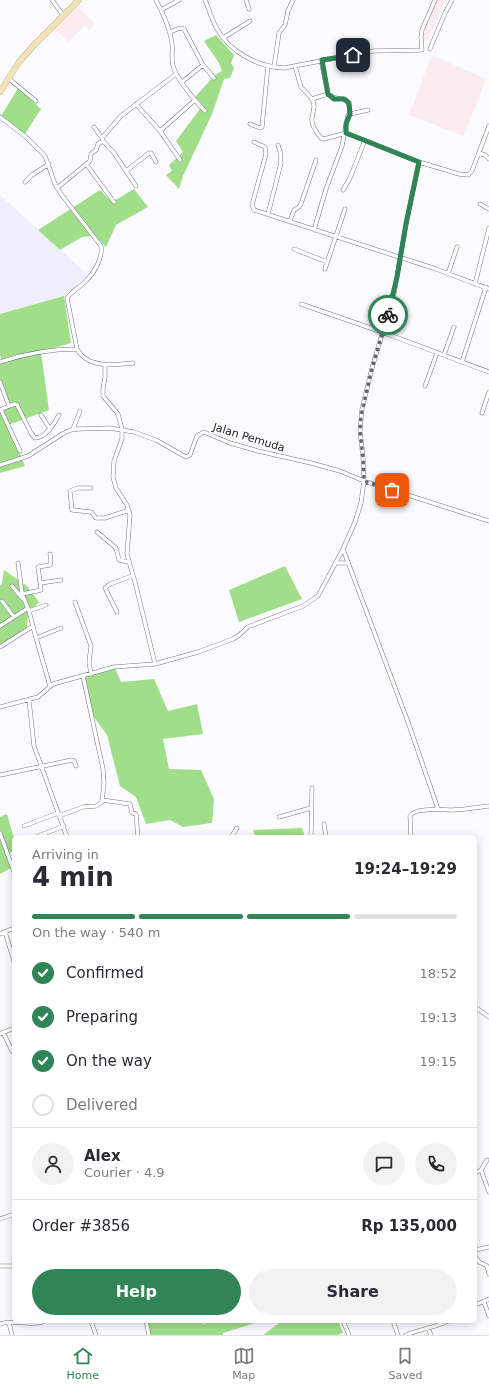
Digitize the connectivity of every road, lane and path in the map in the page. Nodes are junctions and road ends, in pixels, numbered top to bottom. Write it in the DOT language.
graph roads {
  1 [pos="52,0"];
  2 [pos="79,0"];
  3 [pos="156,0"];
  4 [pos="179,0"];
  5 [pos="205,0"];
  6 [pos="246,0"];
  7 [pos="294,0"];
  8 [pos="435,0"];
  9 [pos="452,0"];
  10 [pos="249,9"];
  11 [pos="161,10"];
  12 [pos="63,15"];
  13 [pos="250,21"];
  14 [pos="170,32"];
  15 [pos="223,38"];
  16 [pos="430,49"];
  17 [pos="322,60"];
  18 [pos="203,65"];
  19 [pos="268,65"];
  20 [pos="295,66"];
  21 [pos="274,67"];
  22 [pos="176,74"];
  23 [pos="8,78"];
  24 [pos="214,78"];
  25 [pos="182,82"];
  26 [pos="1,89"];
  27 [pos="328,94"];
  28 [pos="312,99"];
  29 [pos="36,100"];
  30 [pos="195,100"];
  31 [pos="136,104"];
  32 [pos="368,110"];
  33 [pos="205,112"];
  34 [pos="350,114"];
  35 [pos="0,117"];
  36 [pos="250,124"];
  37 [pos="489,126"];
  38 [pos="94,127"];
  39 [pos="160,131"];
  40 [pos="346,133"];
  41 [pos="102,139"];
  42 [pos="365,140"];
  43 [pos="254,142"];
  44 [pos="278,145"];
  45 [pos="479,153"];
  46 [pos="489,159"];
  47 [pos="180,160"];
  48 [pos="316,160"];
  49 [pos="156,162"];
  50 [pos="419,162"];
  51 [pos="49,164"];
  52 [pos="86,164"];
  53 [pos="126,171"];
  54 [pos="25,182"];
  55 [pos="136,186"];
  56 [pos="58,188"];
  57 [pos="343,190"];
  58 [pos="114,202"];
  59 [pos="480,204"];
  60 [pos="345,208"];
  61 [pos="489,209"];
  62 [pos="268,214"];
  63 [pos="290,221"];
  64 [pos="489,228"];
  65 [pos="314,230"];
  66 [pos="335,237"];
  67 [pos="457,247"];
  68 [pos="294,249"];
  69 [pos="401,258"];
  70 [pos="327,262"];
  71 [pos="325,269"];
  72 [pos="448,274"];
  73 [pos="476,284"];
  74 [pos="487,288"];
  75 [pos="301,304"];
  76 [pos="454,327"];
  77 [pos="382,332"];
  78 [pos="77,349"];
  79 [pos="437,353"];
  80 [pos="444,355"];
  81 [pos="0,362"];
  82 [pos="462,362"];
  83 [pos="133,363"];
  84 [pos="105,365"];
  85 [pos="489,372"];
  86 [pos="0,382"];
  87 [pos="425,386"];
  88 [pos="489,392"];
  89 [pos="9,406"];
  90 [pos="0,410"];
  91 [pos="80,410"];
  92 [pos="482,413"];
  93 [pos="41,415"];
  94 [pos="58,415"];
  95 [pos="50,429"];
  96 [pos="73,429"];
  97 [pos="122,429"];
  98 [pos="20,451"];
  99 [pos="0,465"];
  100 [pos="364,481"];
  101 [pos="91,488"];
  102 [pos="129,510"];
  103 [pos="489,521"];
  104 [pos="97,532"];
  105 [pos="343,548"];
  106 [pos="50,554"];
  107 [pos="128,562"];
  108 [pos="18,563"];
  109 [pos="335,563"];
  110 [pos="348,563"];
  111 [pos="132,576"];
  112 [pos="61,580"];
  113 [pos="40,583"];
  114 [pos="12,586"];
  115 [pos="22,594"];
  116 [pos="2,601"];
  117 [pos="25,601"];
  118 [pos="75,602"];
  119 [pos="46,605"];
  120 [pos="29,609"];
  121 [pos="117,612"];
  122 [pos="14,617"];
  123 [pos="0,626"];
  124 [pos="33,626"];
  125 [pos="61,628"];
  126 [pos="36,638"];
  127 [pos="0,647"];
  128 [pos="155,664"];
  129 [pos="91,674"];
  130 [pos="83,676"];
  131 [pos="50,686"];
  132 [pos="29,700"];
  133 [pos="0,707"];
  134 [pos="41,766"];
  135 [pos="76,766"];
  136 [pos="0,775"];
  137 [pos="312,788"];
  138 [pos="102,800"];
  139 [pos="489,806"];
  140 [pos="312,808"];
  141 [pos="438,809"];
  142 [pos="59,815"];
  143 [pos="279,817"];
  144 [pos="324,824"];
  145 [pos="24,826"];
  146 [pos="64,826"];
  147 [pos="237,828"];
  148 [pos="0,833"];
  149 [pos="41,835"];
  150 [pos="66,835"];
  151 [pos="138,835"];
  152 [pos="232,835"];
  153 [pos="311,835"];
  154 [pos="326,835"];
  155 [pos="411,835"];
  156 [pos="12,866"];
  157 [pos="12,929"];
  158 [pos="5,932"];
  159 [pos="0,934"];
  160 [pos="12,955"];
  161 [pos="477,1008"];
  162 [pos="489,1017"];
  163 [pos="12,1029"];
  164 [pos="1,1033"];
  165 [pos="12,1051"];
  166 [pos="487,1160"];
  167 [pos="481,1170"];
  168 [pos="477,1172"];
  169 [pos="489,1192"];
  170 [pos="12,1215"];
  171 [pos="0,1219"];
  172 [pos="489,1247"];
  173 [pos="477,1250"];
  174 [pos="477,1259"];
  175 [pos="0,1266"];
  176 [pos="12,1266"];
  177 [pos="489,1274"];
  178 [pos="489,1299"];
  179 [pos="484,1302"];
  180 [pos="477,1304"];
  181 [pos="489,1316"];
  182 [pos="9,1323"];
  183 [pos="12,1323"];
  184 [pos="93,1323"];
  185 [pos="146,1323"];
  186 [pos="344,1323"];
  187 [pos="441,1323"];
  188 [pos="0,1324"];
  189 [pos="394,1324"];
  190 [pos="428,1328"];
  191 [pos="12,1335"];
  192 [pos="96,1335"];
  193 [pos="149,1335"];
  194 [pos="349,1335"];
  195 [pos="398,1335"];
  196 [pos="406,1335"];
  197 [pos="431,1335"];
  1 -- 12 [label="street"];
  2 -- 12 [label="main road"];
  3 -- 11 [label="street"];
  4 -- 11 [label="street"];
  5 -- 15 [label="street"];
  6 -- 10 [label="street"];
  7 -- 21 [label="street"];
  8 -- 17 [label="street"];
  9 -- 16 [label="street"];
  11 -- 14 [label="street"];
  12 -- 23 [label="main road"];
  13 -- 15 [label="street"];
  14 -- 18 [label="street"];
  14 -- 22 [label="street"];
  15 -- 19 [label="street"];
  17 -- 20 [label="street"];
  17 -- 27 [label="street"];
  18 -- 24 [label="street"];
  18 -- 25 [label="street"];
  19 -- 21 [label="street"];
  19 -- 36 [label="street"];
  20 -- 21 [label="street"];
  20 -- 28 [label="street"];
  22 -- 25 [label="street"];
  22 -- 31 [label="street"];
  23 -- 26 [label="main road"];
  23 -- 29 [label="street"];
  25 -- 30 [label="street"];
  27 -- 28 [label="street"];
  27 -- 34 [label="street"];
  28 -- 40 [label="street"];
  30 -- 33 [label="street"];
  30 -- 39 [label="street"];
  31 -- 39 [label="street"];
  31 -- 41 [label="street"];
  32 -- 34 [label="street"];
  34 -- 40 [label="street"];
  35 -- 51 [label="street"];
  37 -- 45 [label="street"];
  38 -- 41 [label="street"];
  39 -- 47 [label="street"];
  40 -- 42 [label="street"];
  40 -- 65 [label="street"];
  41 -- 52 [label="street"];
  41 -- 53 [label="street"];
  42 -- 50 [label="street"];
  42 -- 57 [label="street"];
  43 -- 62 [label="street"];
  44 -- 62 [label="street"];
  45 -- 46 [label="street"];
  45 -- 50 [label="street"];
  48 -- 63 [label="street"];
  49 -- 53 [label="street"];
  50 -- 69 [label="street"];
  51 -- 54 [label="street"];
  51 -- 56 [label="street"];
  52 -- 56 [label="street"];
  52 -- 58 [label="street"];
  53 -- 55 [label="street"];
  56 -- 78 [label="street"];
  59 -- 61 [label="street"];
  60 -- 66 [label="street"];
  62 -- 63 [label="street"];
  63 -- 65 [label="street"];
  64 -- 73 [label="street"];
  65 -- 66 [label="street"];
  66 -- 69 [label="street"];
  66 -- 70 [label="street"];
  67 -- 72 [label="street"];
  68 -- 70 [label="street"];
  69 -- 72 [label="street"];
  69 -- 77 [label="street"];
  70 -- 71 [label="street"];
  72 -- 73 [label="street"];
  73 -- 74 [label="street"];
  74 -- 82 [label="street"];
  75 -- 77 [label="street"];
  76 -- 80 [label="street"];
  77 -- 79 [label="street"];
  77 -- 100 [label="street"];
  78 -- 81 [label="street"];
  78 -- 84 [label="street"];
  79 -- 80 [label="street"];
  79 -- 87 [label="street"];
  80 -- 82 [label="street"];
  82 -- 85 [label="street"];
  83 -- 84 [label="street"];
  84 -- 97 [label="street"];
  86 -- 89 [label="street"];
  88 -- 92 [label="street"];
  89 -- 90 [label="street"];
  89 -- 95 [label="street"];
  90 -- 98 [label="street"];
  91 -- 96 [label="street"];
  93 -- 95 [label="street"];
  94 -- 95 [label="street"];
  96 -- 97 [label="street, Jalan Pemuda"];
  96 -- 99 [label="street, Jalan Pemuda"];
  97 -- 100 [label="street, Jalan Pemuda"];
  97 -- 102 [label="street"];
  100 -- 103 [label="street, Jalan Pemuda"];
  100 -- 105 [label="street"];
  101 -- 102 [label="street"];
  102 -- 107 [label="street"];
  104 -- 107 [label="street"];
  105 -- 109 [label="street"];
  105 -- 110 [label="street"];
  106 -- 113 [label="street"];
  107 -- 111 [label="street"];
  108 -- 115 [label="street"];
  109 -- 110 [label="street"];
  109 -- 128 [label="street"];
  110 -- 141 [label="street"];
  111 -- 121 [label="street"];
  111 -- 128 [label="street"];
  112 -- 113 [label="street"];
  113 -- 115 [label="street"];
  114 -- 117 [label="street"];
  115 -- 117 [label="street"];
  116 -- 122 [label="street"];
  117 -- 120 [label="street"];
  118 -- 129 [label="street"];
  119 -- 120 [label="street"];
  120 -- 122 [label="street"];
  120 -- 124 [label="street"];
  122 -- 123 [label="street"];
  124 -- 126 [label="street"];
  124 -- 127 [label="street"];
  125 -- 126 [label="street"];
  126 -- 131 [label="street"];
  128 -- 129 [label="street"];
  129 -- 130 [label="street"];
  130 -- 131 [label="street"];
  130 -- 138 [label="street"];
  131 -- 132 [label="street"];
  132 -- 133 [label="street"];
  132 -- 134 [label="street"];
  134 -- 135 [label="street"];
  134 -- 136 [label="street"];
  134 -- 142 [label="street"];
  137 -- 140 [label="street"];
  138 -- 142 [label="street"];
  138 -- 151 [label="street"];
  139 -- 141 [label="street"];
  140 -- 143 [label="street"];
  140 -- 153 [label="street"];
  141 -- 155 [label="street"];
  142 -- 145 [label="street"];
  142 -- 146 [label="street"];
  144 -- 154 [label="street"];
  146 -- 149 [label="street"];
  146 -- 150 [label="street"];
  147 -- 152 [label="street"];
  148 -- 156 [label="street"];
  157 -- 158 [label="street"];
  158 -- 159 [label="street"];
  158 -- 160 [label="street"];
  161 -- 162 [label="street"];
  163 -- 164 [label="street"];
  164 -- 165 [label="street"];
  166 -- 167 [label="street"];
  167 -- 168 [label="street"];
  167 -- 169 [label="street"];
  170 -- 171 [label="street"];
  172 -- 173 [label="street"];
  174 -- 177 [label="street"];
  175 -- 176 [label="street"];
  178 -- 179 [label="street"];
  179 -- 180 [label="street"];
  179 -- 181 [label="street"];
  182 -- 183 [label="street"];
  182 -- 188 [label="street"];
  182 -- 191 [label="street"];
  184 -- 192 [label="street"];
  185 -- 193 [label="street"];
  186 -- 194 [label="street"];
  187 -- 190 [label="street"];
  189 -- 195 [label="street"];
  190 -- 196 [label="street"];
  190 -- 197 [label="street"];
}
